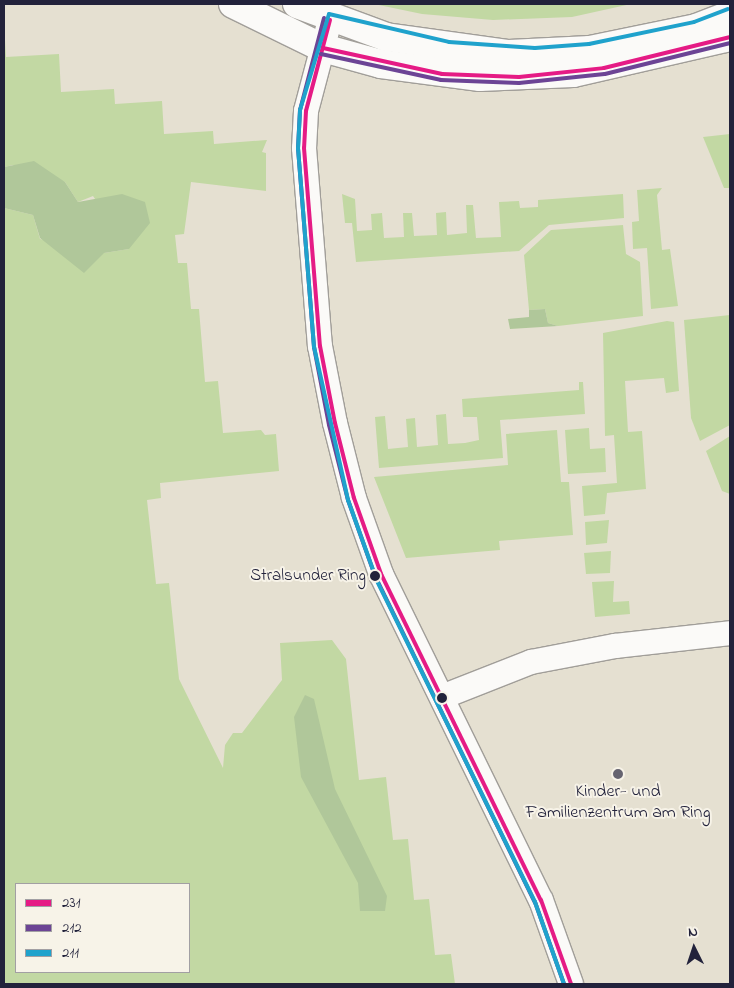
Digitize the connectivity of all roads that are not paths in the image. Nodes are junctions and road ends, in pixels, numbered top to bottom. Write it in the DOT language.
graph roads {
  1 [pos="232,4"];
  2 [pos="298,4"];
  3 [pos="730,15"];
  4 [pos="330,20"];
  5 [pos="730,37"];
  6 [pos="323,48"];
  7 [pos="730,633"];
  8 [pos="442,697"];
  9 [pos="572,984"];
  1 -- 6 [label="street"];
  2 -- 4 [label="street"];
  3 -- 4 [label="street"];
  4 -- 6 [label="street"];
  5 -- 6 [label="street"];
  6 -- 8 [label="street"];
  7 -- 8 [label="street"];
  8 -- 9 [label="street"];
}
